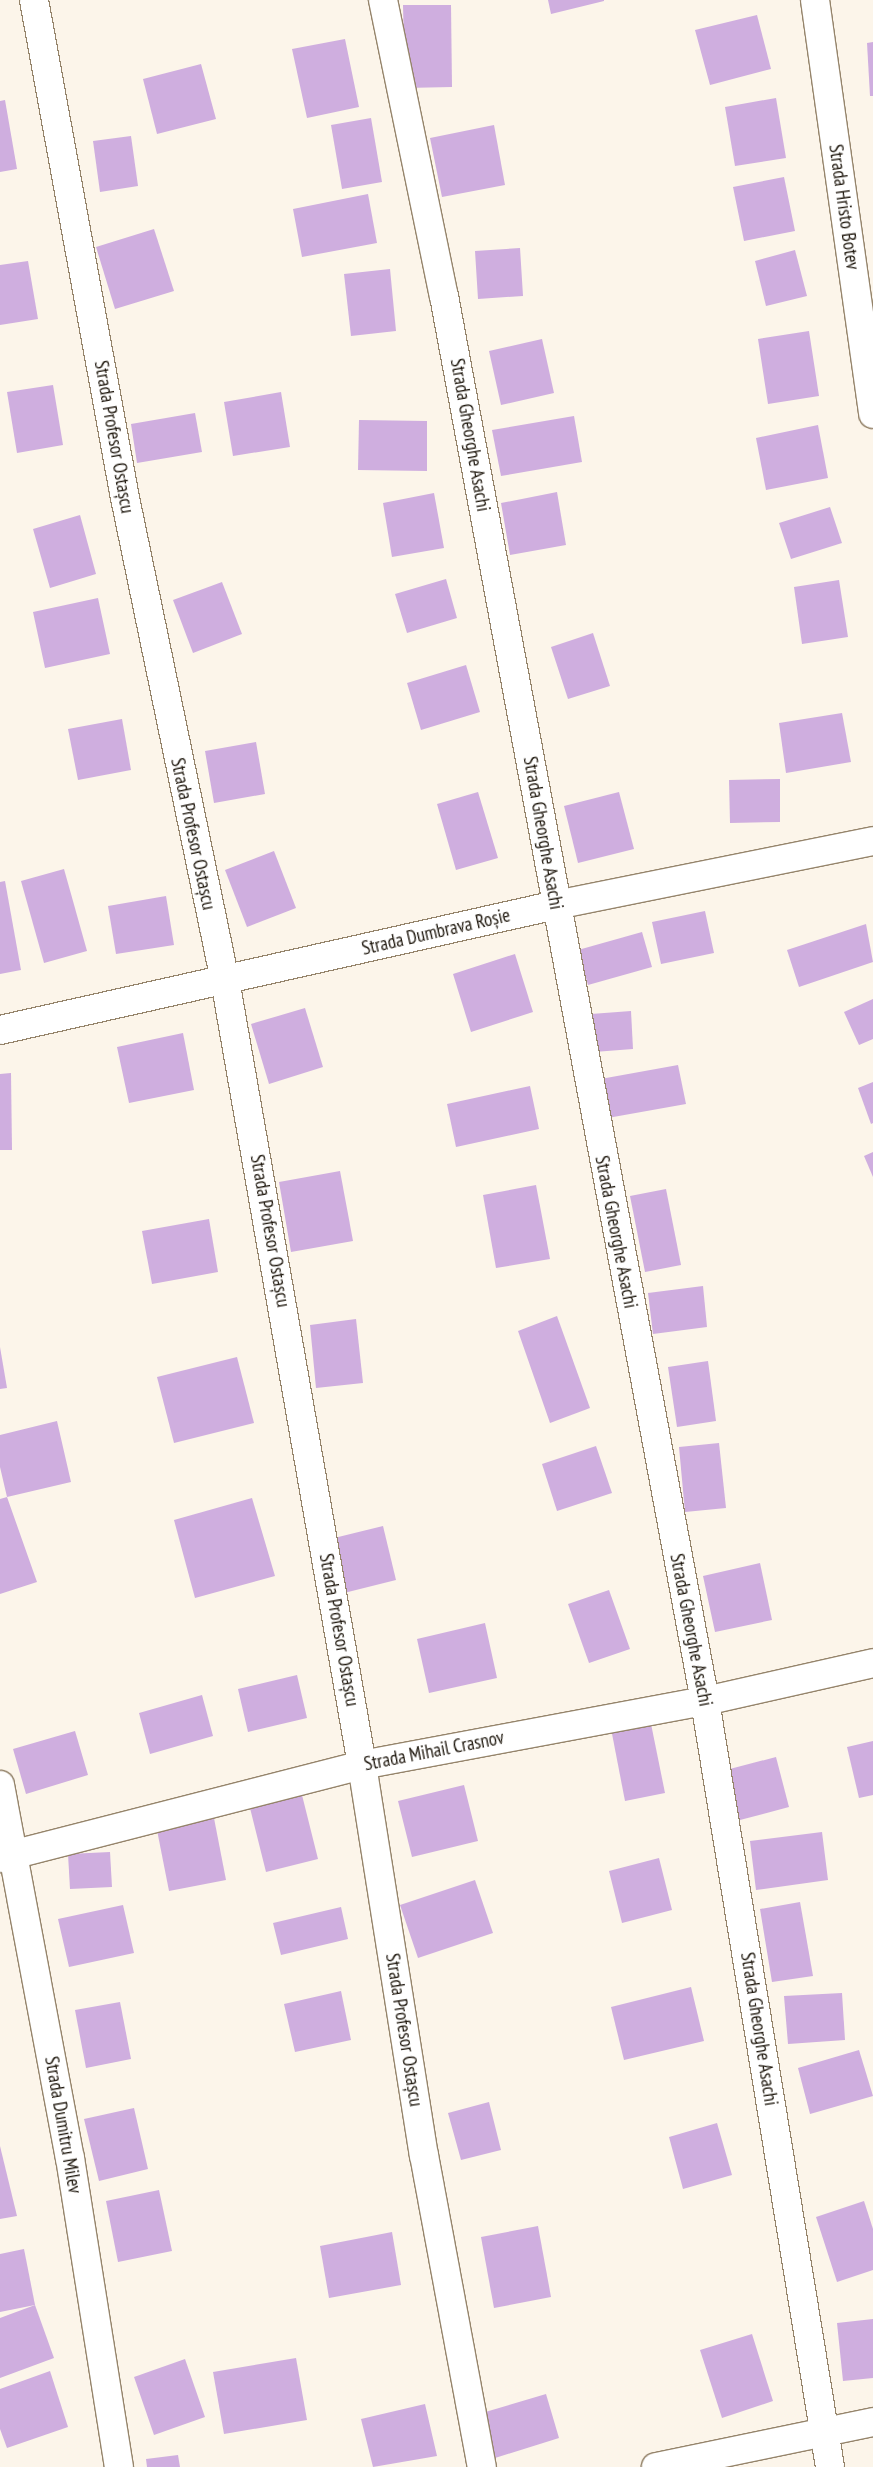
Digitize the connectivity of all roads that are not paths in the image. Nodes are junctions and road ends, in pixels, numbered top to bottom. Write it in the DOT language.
graph roads {
  1 [pos="34,0"];
  2 [pos="383,0"];
  3 [pos="815,0"];
  4 [pos="873,414"];
  5 [pos="873,841"];
  6 [pos="556,905"];
  7 [pos="225,980"];
  8 [pos="0,1030"];
  9 [pos="873,1663"];
  10 [pos="705,1701"];
  11 [pos="362,1765"];
  12 [pos="0,1785"];
  13 [pos="7,1857"];
  14 [pos="873,2422"];
  15 [pos="824,2431"];
  16 [pos="119,2467"];
  17 [pos="482,2467"];
  18 [pos="656,2467"];
  19 [pos="830,2467"];
  1 -- 7 [label="street, Strada Profesor Ostașcu"];
  2 -- 6 [label="street, Strada Gheorghe Asachi"];
  3 -- 4 [label="street, Strada Hristo Botev"];
  5 -- 6 [label="street, Strada Dumbrava Roșie"];
  6 -- 7 [label="street, Strada Dumbrava Roșie"];
  6 -- 10 [label="street, Strada Gheorghe Asachi"];
  7 -- 8 [label="street, Strada Dumbrava Roșie"];
  7 -- 11 [label="street, Strada Profesor Ostașcu"];
  9 -- 10 [label="street, Strada Mihail Crasnov"];
  10 -- 11 [label="street, Strada Mihail Crasnov"];
  10 -- 15 [label="street, Strada Gheorghe Asachi"];
  11 -- 13 [label="street, Strada Mihail Crasnov"];
  11 -- 17 [label="street, Strada Profesor Ostașcu"];
  12 -- 13 [label="street, Strada Dumitru Milev"];
  13 -- 16 [label="street, Strada Dumitru Milev"];
  14 -- 15 [label="street"];
  15 -- 18 [label="street"];
  15 -- 19 [label="street, Strada Gheorghe Asachi"];
}
